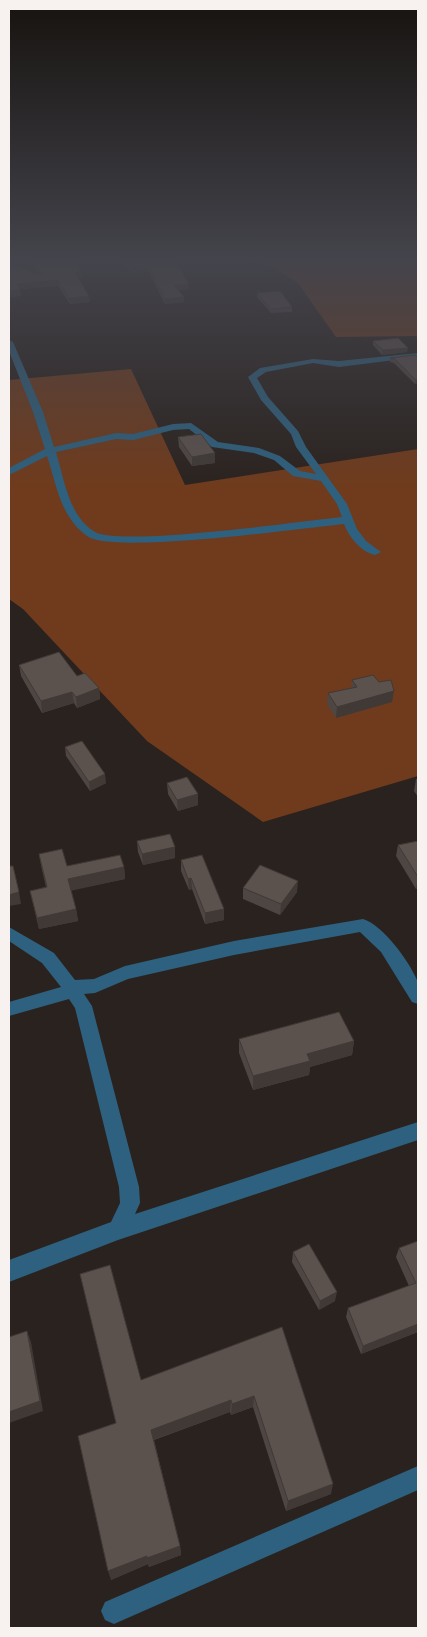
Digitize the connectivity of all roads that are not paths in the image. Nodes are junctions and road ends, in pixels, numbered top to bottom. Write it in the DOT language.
graph roads {
  1 [pos="9,342"];
  2 [pos="418,354"];
  3 [pos="51,450"];
  4 [pos="9,472"];
  5 [pos="324,478"];
  6 [pos="348,520"];
  7 [pos="375,552"];
  8 [pos="9,933"];
  9 [pos="76,994"];
  10 [pos="418,997"];
  11 [pos="9,1009"];
  12 [pos="418,1131"];
  13 [pos="118,1230"];
  14 [pos="9,1271"];
  15 [pos="418,1478"];
  16 [pos="114,1611"];
  1 -- 3 [label="street"];
  2 -- 5 [label="street"];
  3 -- 4 [label="street"];
  3 -- 5 [label="street"];
  3 -- 6 [label="street"];
  5 -- 6 [label="street"];
  6 -- 7 [label="street"];
  8 -- 9 [label="street"];
  9 -- 10 [label="street"];
  9 -- 11 [label="street"];
  9 -- 13 [label="street"];
  12 -- 13 [label="street"];
  13 -- 14 [label="street"];
  15 -- 16 [label="street"];
}
